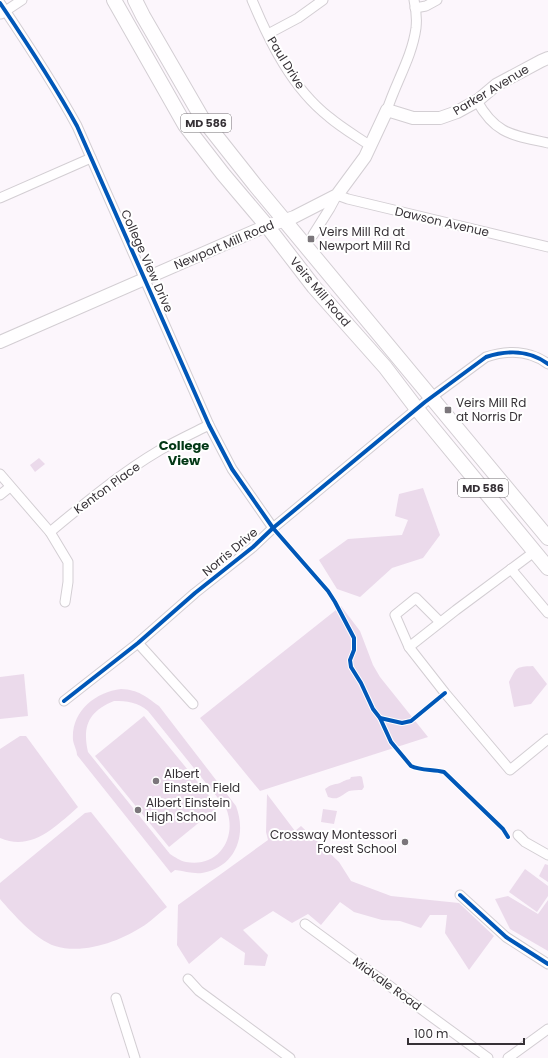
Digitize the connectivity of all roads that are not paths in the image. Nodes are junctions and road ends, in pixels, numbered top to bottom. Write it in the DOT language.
graph roads {
  1 [pos="22,0"];
  2 [pos="114,0"];
  3 [pos="135,0"];
  4 [pos="252,0"];
  5 [pos="323,0"];
  6 [pos="437,0"];
  7 [pos="0,3"];
  8 [pos="415,4"];
  9 [pos="3,13"];
  10 [pos="268,34"];
  11 [pos="548,58"];
  12 [pos="477,100"];
  13 [pos="387,110"];
  14 [pos="548,143"];
  15 [pos="369,145"];
  16 [pos="91,158"];
  17 [pos="337,195"];
  18 [pos="0,198"];
  19 [pos="284,220"];
  20 [pos="267,226"];
  21 [pos="313,236"];
  22 [pos="548,247"];
  23 [pos="144,280"];
  24 [pos="0,342"];
  25 [pos="548,364"];
  26 [pos="424,403"];
  27 [pos="209,425"];
  28 [pos="0,474"];
  29 [pos="10,487"];
  30 [pos="0,495"];
  31 [pos="273,528"];
  32 [pos="50,532"];
  33 [pos="548,538"];
  34 [pos="534,552"];
  35 [pos="548,568"];
  36 [pos="511,569"];
  37 [pos="65,602"];
  38 [pos="548,613"];
  39 [pos="440,622"];
  40 [pos="138,643"];
  41 [pos="409,647"];
  42 [pos="64,701"];
  43 [pos="193,704"];
  44 [pos="548,739"];
  45 [pos="518,835"];
  46 [pos="548,855"];
  47 [pos="460,895"];
  48 [pos="305,924"];
  49 [pos="548,964"];
  50 [pos="188,979"];
  51 [pos="116,998"];
  52 [pos="548,1029"];
  53 [pos="135,1058"];
  54 [pos="290,1058"];
  55 [pos="488,1058"];
  56 [pos="508,1058"];
  1 -- 9 [label="street"];
  2 -- 20 [label="main road, Veirs Mill Road / MD 586"];
  3 -- 19 [label="main road, Veirs Mill Road / MD 586"];
  4 -- 10 [label="street, Paul Drive"];
  5 -- 10 [label="street"];
  6 -- 8 [label="street"];
  7 -- 9 [label="street, College View Drive"];
  8 -- 13 [label="street, Newport Mill Road"];
  9 -- 16 [label="street, College View Drive"];
  10 -- 15 [label="street, Paul Drive"];
  11 -- 12 [label="street, Parker Avenue"];
  12 -- 13 [label="street, Parker Avenue"];
  12 -- 14 [label="street"];
  13 -- 15 [label="street, Newport Mill Road"];
  15 -- 17 [label="street, Newport Mill Road"];
  16 -- 18 [label="street"];
  16 -- 23 [label="street, College View Drive"];
  17 -- 19 [label="street, Newport Mill Road"];
  17 -- 21 [label="street, Newport Mill Road"];
  17 -- 22 [label="street, Dawson Avenue"];
  19 -- 20 [label="street, Newport Mill Road"];
  19 -- 26 [label="main road, Veirs Mill Road / MD 586"];
  20 -- 23 [label="street, Newport Mill Road"];
  20 -- 26 [label="main road, Veirs Mill Road / MD 586"];
  23 -- 24 [label="street, Newport Mill Road"];
  23 -- 27 [label="street, College View Drive"];
  25 -- 26 [label="street, Norris Drive"];
  26 -- 31 [label="street, Norris Drive"];
  26 -- 33 [label="main road, Veirs Mill Road / MD 586"];
  26 -- 34 [label="main road, Veirs Mill Road / MD 586"];
  27 -- 31 [label="street, College View Drive"];
  27 -- 32 [label="street, Kenton Place"];
  28 -- 29 [label="street"];
  29 -- 30 [label="street"];
  29 -- 32 [label="street"];
  31 -- 40 [label="street, Norris Drive"];
  32 -- 37 [label="street"];
  34 -- 35 [label="main road, Veirs Mill Road / MD 586"];
  34 -- 36 [label="street"];
  36 -- 38 [label="street"];
  36 -- 39 [label="street"];
  39 -- 41 [label="street"];
  39 -- 41 [label="street"];
  40 -- 42 [label="street, Norris Drive"];
  40 -- 43 [label="street"];
  41 -- 44 [label="street"];
  45 -- 46 [label="street"];
  47 -- 49 [label="street"];
  48 -- 55 [label="street, Midvale Road"];
  50 -- 54 [label="street"];
  51 -- 53 [label="street"];
  52 -- 56 [label="street"];
}
